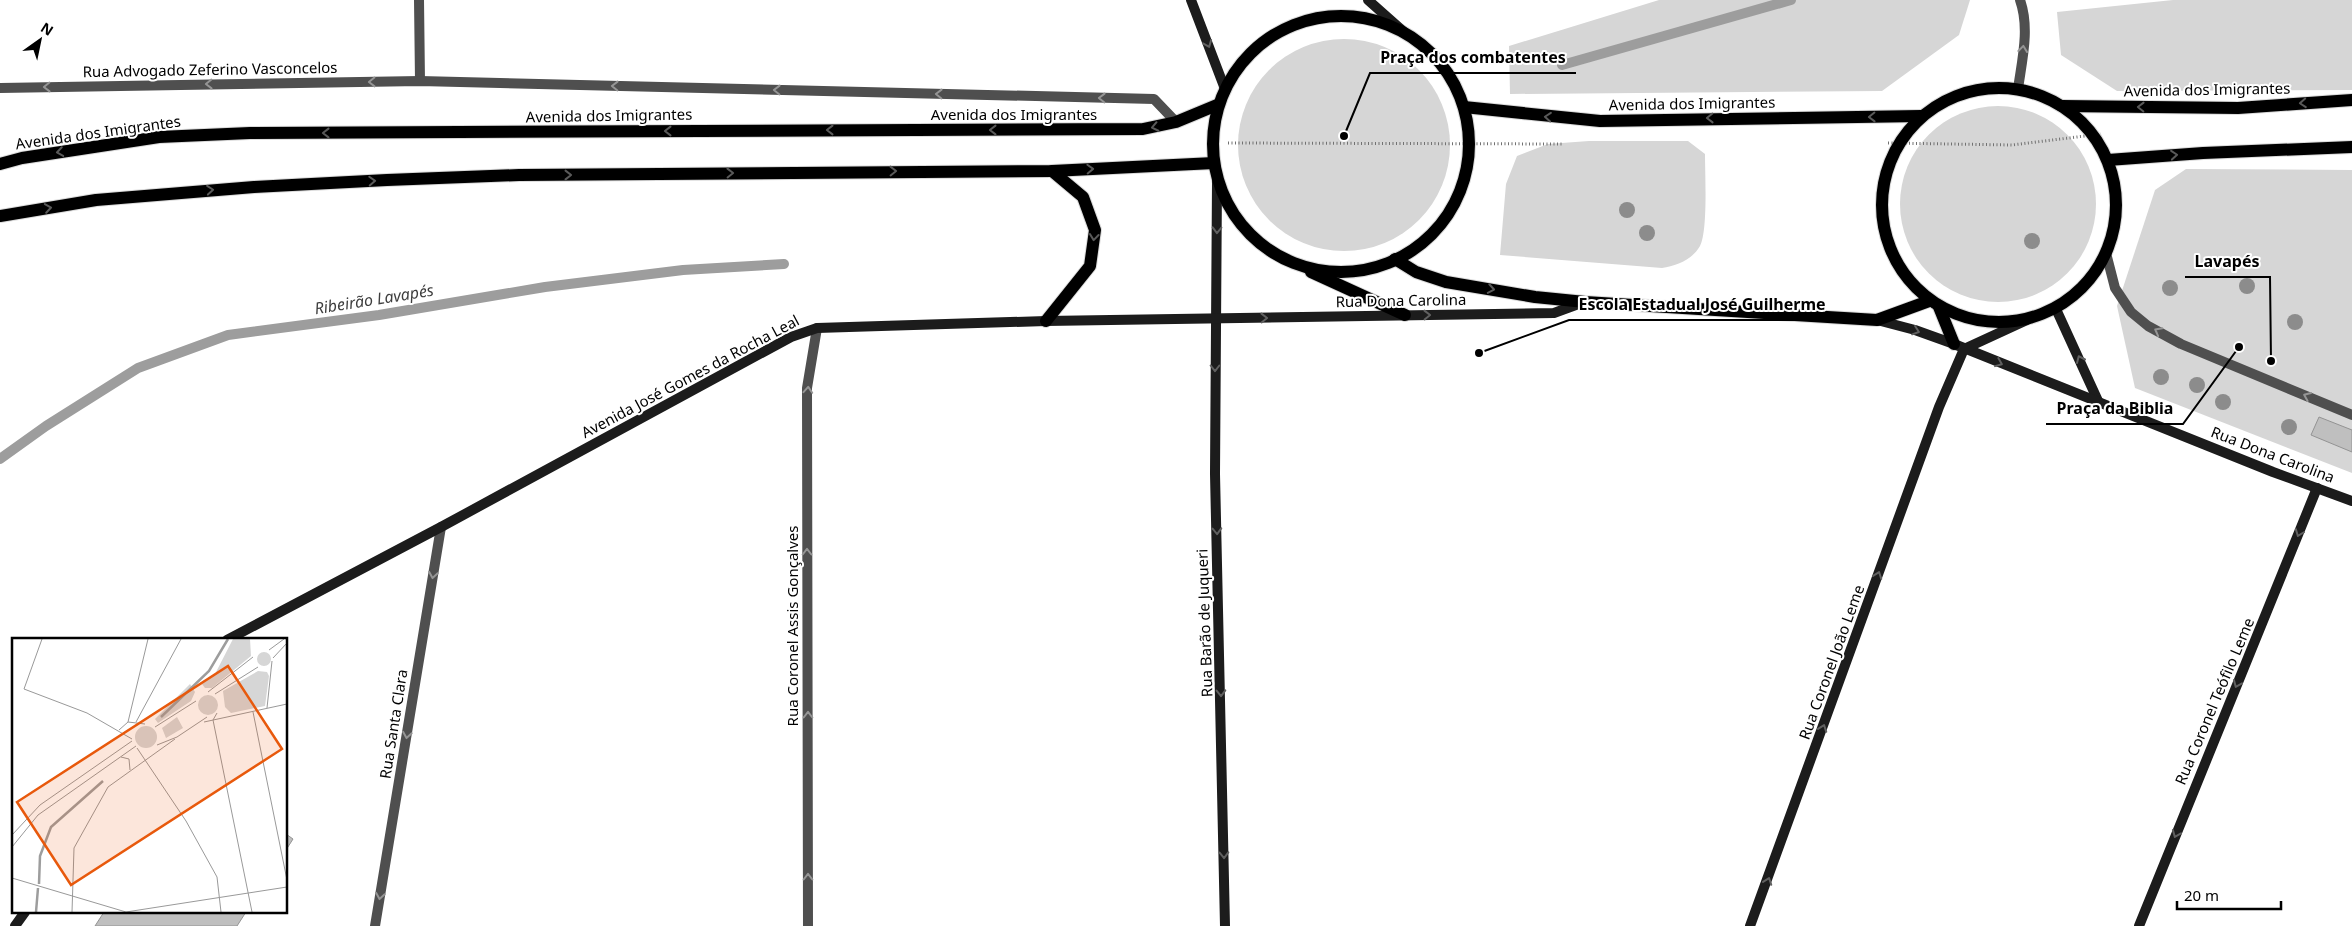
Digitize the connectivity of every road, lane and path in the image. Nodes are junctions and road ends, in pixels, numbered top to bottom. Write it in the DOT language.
graph roads {
  1 [pos="419,0"];
  2 [pos="1190,0"];
  3 [pos="1368,0"];
  4 [pos="2022,5"];
  5 [pos="1404,32"];
  6 [pos="420,81"];
  7 [pos="0,88"];
  8 [pos="1225,89"];
  9 [pos="2018,89"];
  10 [pos="2352,100"];
  11 [pos="1217,105"];
  12 [pos="2062,106"];
  13 [pos="1464,108"];
  14 [pos="1921,116"];
  15 [pos="1176,122"];
  16 [pos="2352,147"];
  17 [pos="2108,160"];
  18 [pos="1214,163"];
  19 [pos="0,164"];
  20 [pos="1052,171"];
  21 [pos="1217,182"];
  22 [pos="0,216"];
  23 [pos="2106,252"];
  24 [pos="1395,260"];
  25 [pos="1300,266"];
  26 [pos="1585,302"];
  27 [pos="1934,304"];
  28 [pos="2056,309"];
  29 [pos="1405,316"];
  30 [pos="1216,319"];
  31 [pos="1877,320"];
  32 [pos="2027,320"];
  33 [pos="1046,321"];
  34 [pos="817,328"];
  35 [pos="1959,346"];
  36 [pos="2099,403"];
  37 [pos="2352,415"];
  38 [pos="2317,488"];
  39 [pos="2352,501"];
  40 [pos="441,527"];
  41 [pos="231,638"];
  42 [pos="24,914"];
  43 [pos="15,926"];
  44 [pos="375,926"];
  45 [pos="808,926"];
  46 [pos="1225,926"];
  47 [pos="1750,926"];
  48 [pos="2139,926"];
  1 -- 6 [label="street"];
  2 -- 8 [label="street, one-way"];
  3 -- 5 [label="street"];
  9 -- 4 [label="street, one-way"];
  5 -- 8 [label="main road"];
  5 -- 13 [label="main road"];
  6 -- 7 [label="street, Rua Advogado Zeferino Vasconcelos, one-way"];
  15 -- 6 [label="street, Rua Advogado Zeferino Vasconcelos, one-way"];
  8 -- 11 [label="main road"];
  9 -- 12 [label="main road, Avenida dos Imigrantes"];
  9 -- 14 [label="main road, Avenida dos Imigrantes"];
  10 -- 12 [label="main road, Avenida dos Imigrantes, one-way"];
  11 -- 15 [label="main road, Avenida dos Imigrantes"];
  11 -- 18 [label="main road"];
  12 -- 17 [label="main road, Avenida dos Imigrantes"];
  14 -- 13 [label="main road, Avenida dos Imigrantes, one-way"];
  13 -- 24 [label="main road"];
  14 -- 27 [label="main road, Avenida dos Imigrantes"];
  15 -- 19 [label="main road, Avenida dos Imigrantes, one-way"];
  17 -- 16 [label="main road, one-way"];
  17 -- 23 [label="main road, Avenida dos Imigrantes"];
  20 -- 18 [label="main road, one-way"];
  18 -- 21 [label="main road"];
  22 -- 20 [label="main road, one-way"];
  20 -- 33 [label="main road, one-way"];
  21 -- 25 [label="main road"];
  21 -- 30 [label="street, one-way"];
  23 -- 28 [label="main road, Avenida dos Imigrantes"];
  37 -- 23 [label="street, one-way"];
  24 -- 25 [label="main road"];
  24 -- 26 [label="main road, Rua Dona Carolina, one-way"];
  25 -- 29 [label="main road"];
  29 -- 26 [label="street, Rua Dona Carolina, one-way"];
  26 -- 31 [label="main road, Rua Dona Carolina"];
  27 -- 31 [label="main road, Rua Dona Carolina"];
  27 -- 32 [label="main road, Avenida dos Imigrantes"];
  27 -- 35 [label="main road"];
  28 -- 32 [label="main road, Avenida dos Imigrantes"];
  36 -- 28 [label="street, one-way"];
  30 -- 29 [label="street, Rua Dona Carolina, one-way"];
  30 -- 33 [label="street, Avenida José Gomes da Rocha Leal"];
  30 -- 46 [label="street, Rua Barão de Juqueri, one-way"];
  31 -- 35 [label="street, Rua Dona Carolina, one-way"];
  32 -- 35 [label="street"];
  33 -- 34 [label="street, Avenida José Gomes da Rocha Leal"];
  34 -- 40 [label="street, Avenida José Gomes da Rocha Leal"];
  45 -- 34 [label="street, Rua Coronel Assis Gonçalves, one-way"];
  35 -- 36 [label="street, Rua Dona Carolina, one-way"];
  47 -- 35 [label="street, Rua Coronel João Leme, one-way"];
  36 -- 38 [label="street, Rua Dona Carolina"];
  38 -- 39 [label="street, Rua Dona Carolina"];
  38 -- 48 [label="street, Rua Coronel Teófilo Leme, one-way"];
  40 -- 41 [label="street, Avenida José Gomes da Rocha Leal"];
  40 -- 44 [label="street, Rua Santa Clara, one-way"];
  42 -- 43 [label="street"];
}
